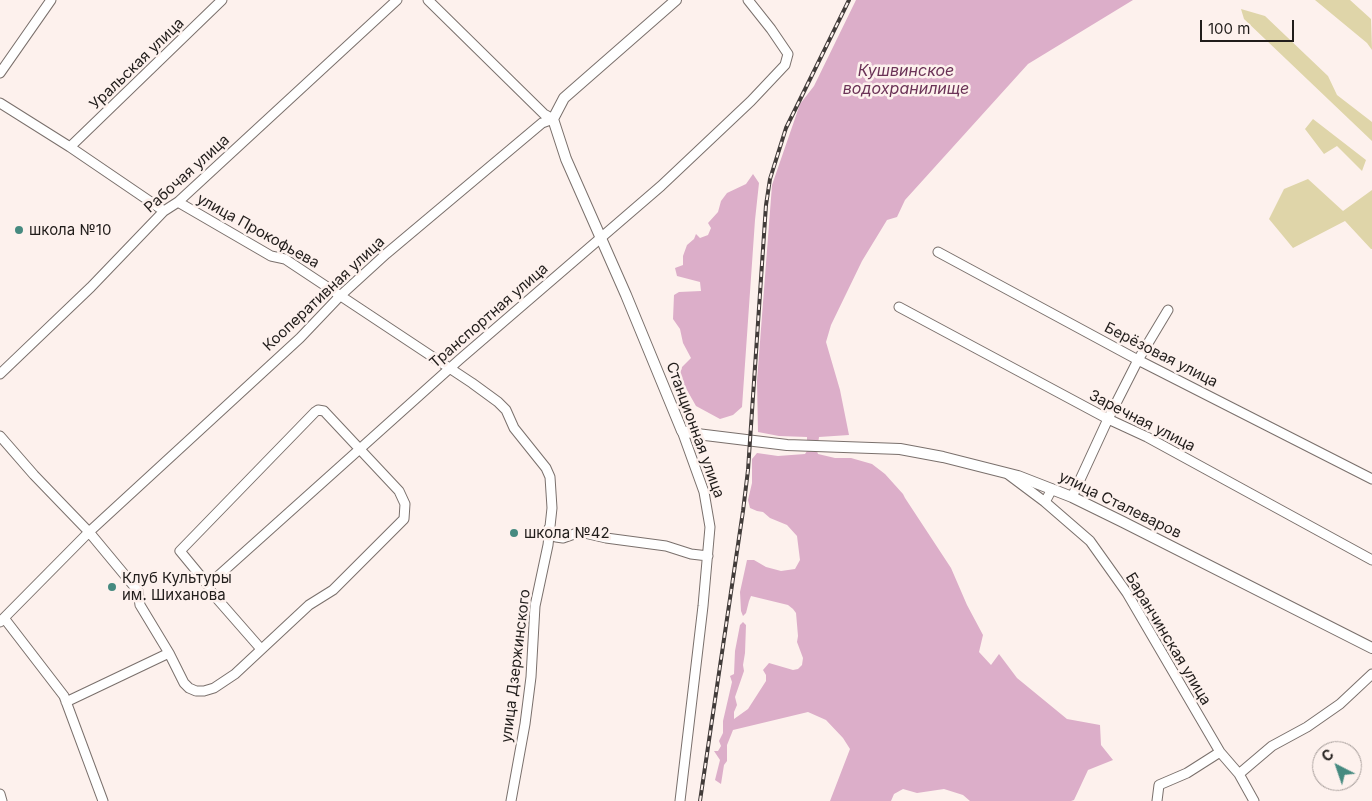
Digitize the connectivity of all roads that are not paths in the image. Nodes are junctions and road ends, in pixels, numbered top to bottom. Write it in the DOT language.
graph roads {
  1 [pos="51,0"];
  2 [pos="222,0"];
  3 [pos="397,0"];
  4 [pos="428,0"];
  5 [pos="676,0"];
  6 [pos="748,0"];
  7 [pos="0,73"];
  8 [pos="0,104"];
  9 [pos="553,119"];
  10 [pos="70,147"];
  11 [pos="178,202"];
  12 [pos="164,211"];
  13 [pos="600,238"];
  14 [pos="938,252"];
  15 [pos="340,296"];
  16 [pos="899,308"];
  17 [pos="1168,310"];
  18 [pos="1138,360"];
  19 [pos="450,368"];
  20 [pos="0,374"];
  21 [pos="498,402"];
  22 [pos="1108,419"];
  23 [pos="682,431"];
  24 [pos="0,436"];
  25 [pos="359,449"];
  26 [pos="1006,473"];
  27 [pos="1372,479"];
  28 [pos="1052,489"];
  29 [pos="1072,498"];
  30 [pos="1045,502"];
  31 [pos="550,528"];
  32 [pos="89,532"];
  33 [pos="563,538"];
  34 [pos="546,554"];
  35 [pos="708,556"];
  36 [pos="1372,560"];
  37 [pos="208,585"];
  38 [pos="2,620"];
  39 [pos="1372,648"];
  40 [pos="261,649"];
  41 [pos="169,654"];
  42 [pos="1372,674"];
  43 [pos="66,702"];
  44 [pos="1220,752"];
  45 [pos="1239,774"];
  46 [pos="0,794"];
  47 [pos="2,801"];
  48 [pos="103,801"];
  49 [pos="511,801"];
  50 [pos="680,801"];
  51 [pos="1157,801"];
  52 [pos="1254,801"];
  1 -- 7 [label="street"];
  2 -- 10 [label="street, Уральская улица"];
  3 -- 11 [label="street, Рабочая улица"];
  4 -- 9 [label="street"];
  5 -- 9 [label="main road"];
  6 -- 13 [label="street, Транспортная улица"];
  8 -- 10 [label="street"];
  9 -- 13 [label="main road, Станционная улица"];
  9 -- 15 [label="street, Кооперативная улица"];
  10 -- 12 [label="street"];
  11 -- 12 [label="street, Рабочая улица"];
  11 -- 15 [label="street, улица Прокофьева"];
  12 -- 20 [label="street, Рабочая улица"];
  13 -- 19 [label="street, Транспортная улица"];
  13 -- 23 [label="main road, Станционная улица"];
  14 -- 18 [label="street, Берёзовая улица"];
  15 -- 19 [label="street, улица Прокофьева"];
  15 -- 32 [label="street, Кооперативная улица"];
  16 -- 22 [label="street, Заречная улица"];
  17 -- 18 [label="street"];
  18 -- 22 [label="street"];
  18 -- 27 [label="street, Берёзовая улица"];
  19 -- 21 [label="street, улица Прокофьева"];
  19 -- 25 [label="street, Транспортная улица"];
  21 -- 31 [label="street, улица Дзержинского"];
  22 -- 29 [label="street"];
  22 -- 36 [label="street, Заречная улица"];
  23 -- 26 [label="main road, улица Сталеваров"];
  23 -- 35 [label="street, Станционная улица"];
  24 -- 32 [label="street"];
  25 -- 37 [label="street, Транспортная улица"];
  25 -- 37 [label="street"];
  25 -- 40 [label="street"];
  26 -- 28 [label="main road, улица Сталеваров"];
  26 -- 30 [label="street, Баранчинская улица"];
  28 -- 29 [label="main road, улица Сталеваров"];
  28 -- 30 [label="street"];
  29 -- 39 [label="main road, улица Сталеваров"];
  30 -- 44 [label="street, Баранчинская улица"];
  31 -- 33 [label="street"];
  31 -- 34 [label="street, улица Дзержинского"];
  32 -- 38 [label="street, Кооперативная улица"];
  32 -- 41 [label="street"];
  33 -- 34 [label="street"];
  33 -- 35 [label="street"];
  34 -- 49 [label="street, улица Дзержинского"];
  35 -- 50 [label="street, Станционная улица"];
  37 -- 40 [label="street"];
  38 -- 43 [label="street"];
  40 -- 41 [label="street"];
  41 -- 43 [label="street"];
  42 -- 45 [label="street"];
  43 -- 48 [label="street"];
  44 -- 45 [label="street, Баранчинская улица"];
  44 -- 51 [label="street"];
  45 -- 52 [label="street, Баранчинская улица"];
  46 -- 47 [label="street"];
}
